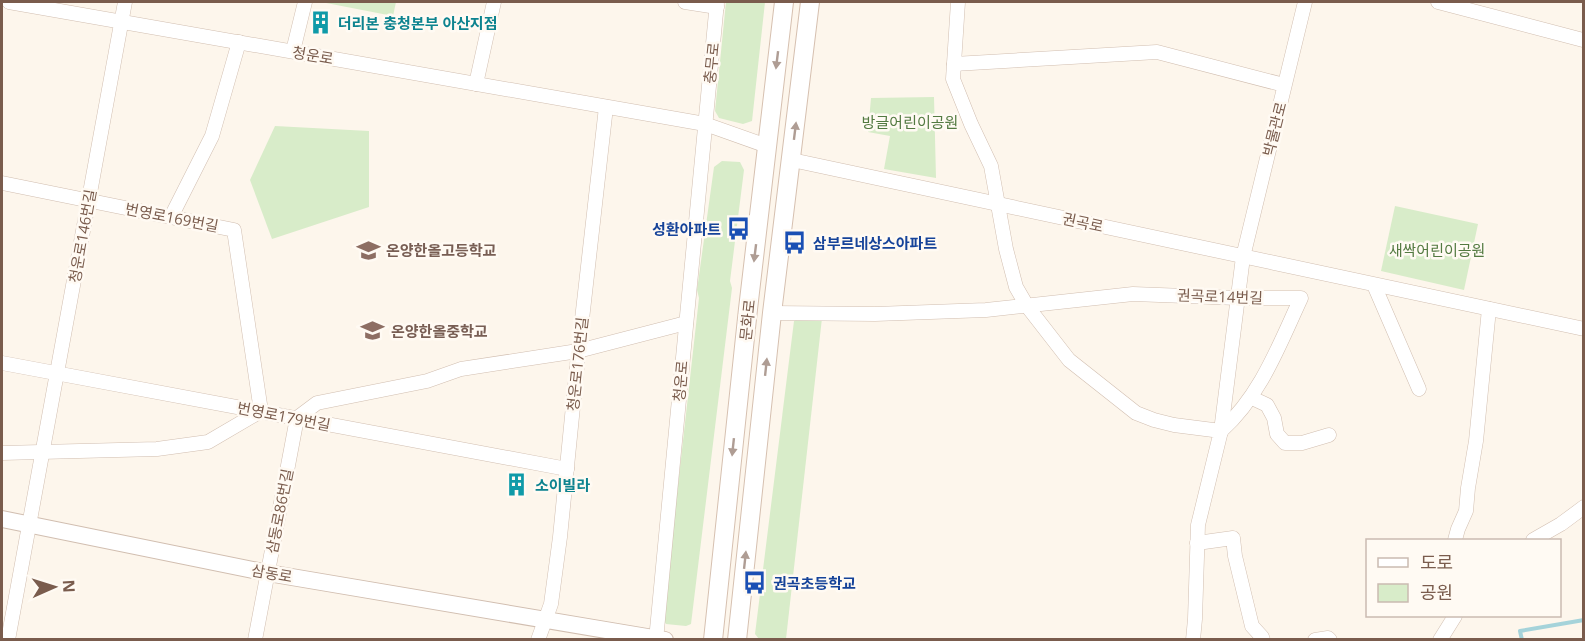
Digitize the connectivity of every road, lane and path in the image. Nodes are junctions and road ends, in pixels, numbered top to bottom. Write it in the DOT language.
graph roads {
  1 [pos="9,2"];
  2 [pos="125,2"];
  3 [pos="305,2"];
  4 [pos="494,2"];
  5 [pos="685,2"];
  6 [pos="784,2"];
  7 [pos="810,2"];
  8 [pos="958,2"];
  9 [pos="1305,2"];
  10 [pos="1438,2"];
  11 [pos="717,4"];
  12 [pos="121,21"];
  13 [pos="1583,40"];
  14 [pos="239,42"];
  15 [pos="292,51"];
  16 [pos="954,64"];
  17 [pos="476,84"];
  18 [pos="1284,85"];
  19 [pos="606,107"];
  20 [pos="705,124"];
  21 [pos="767,146"];
  22 [pos="792,160"];
  23 [pos="2,183"];
  24 [pos="88,201"];
  25 [pos="999,204"];
  26 [pos="171,217"];
  27 [pos="1243,256"];
  28 [pos="1374,285"];
  29 [pos="1238,298"];
  30 [pos="1027,306"];
  31 [pos="1489,309"];
  32 [pos="772,313"];
  33 [pos="686,323"];
  34 [pos="1584,329"];
  35 [pos="578,351"];
  36 [pos="2,363"];
  37 [pos="57,373"];
  38 [pos="1419,389"];
  39 [pos="1252,398"];
  40 [pos="261,411"];
  41 [pos="297,418"];
  42 [pos="1221,431"];
  43 [pos="1329,435"];
  44 [pos="43,451"];
  45 [pos="2,453"];
  46 [pos="567,469"];
  47 [pos="1584,507"];
  48 [pos="2,519"];
  49 [pos="29,525"];
  50 [pos="1455,539"];
  51 [pos="1535,539"];
  52 [pos="1197,543"];
  53 [pos="268,573"];
  54 [pos="1454,617"];
  55 [pos="545,620"];
  56 [pos="8,639"];
  57 [pos="255,639"];
  58 [pos="538,639"];
  59 [pos="659,639"];
  60 [pos="713,639"];
  61 [pos="737,639"];
  62 [pos="1193,639"];
  63 [pos="1263,639"];
  64 [pos="1315,639"];
  65 [pos="1330,639"];
  66 [pos="1440,639"];
  1 -- 12 [label="street, 청운로"];
  2 -- 12 [label="street, 청운로146번길"];
  3 -- 15 [label="street"];
  4 -- 17 [label="street"];
  5 -- 11 [label="street"];
  6 -- 21 [label="main road, 문화로, one-way"];
  22 -- 7 [label="main road, 문화로, one-way"];
  8 -- 16 [label="street"];
  9 -- 18 [label="street, 박물관로"];
  10 -- 13 [label="street"];
  11 -- 20 [label="street, 충무로"];
  12 -- 14 [label="street, 청운로"];
  12 -- 24 [label="street, 청운로146번길"];
  14 -- 15 [label="street, 청운로"];
  14 -- 26 [label="street"];
  15 -- 17 [label="street, 청운로"];
  16 -- 18 [label="street"];
  16 -- 25 [label="street"];
  17 -- 19 [label="street, 청운로"];
  18 -- 27 [label="street, 박물관로"];
  19 -- 20 [label="street, 청운로"];
  19 -- 35 [label="street, 청운로176번길"];
  20 -- 21 [label="street, 청운로"];
  20 -- 33 [label="street, 청운로"];
  21 -- 60 [label="main road, 문화로, one-way"];
  22 -- 25 [label="street, 권곡로"];
  22 -- 32 [label="main road, 문화로"];
  23 -- 24 [label="street, 번영로169번길"];
  24 -- 26 [label="street, 번영로169번길"];
  24 -- 37 [label="street, 청운로146번길"];
  25 -- 27 [label="street, 권곡로"];
  25 -- 30 [label="street"];
  26 -- 40 [label="street, 번영로169번길"];
  27 -- 28 [label="street, 권곡로"];
  27 -- 29 [label="street, 박물관로"];
  28 -- 31 [label="street, 권곡로"];
  28 -- 38 [label="street"];
  29 -- 30 [label="street, 권곡로14번길"];
  29 -- 39 [label="street, 권곡로14번길"];
  29 -- 42 [label="street, 박물관로"];
  30 -- 32 [label="street, 문화로"];
  30 -- 42 [label="street"];
  31 -- 34 [label="street, 권곡로"];
  31 -- 50 [label="street"];
  61 -- 32 [label="main road, 문화로, one-way"];
  33 -- 35 [label="street"];
  33 -- 59 [label="street, 청운로"];
  35 -- 41 [label="street"];
  35 -- 46 [label="street, 청운로176번길"];
  36 -- 37 [label="street, 번영로179번길"];
  37 -- 40 [label="street, 번영로179번길"];
  37 -- 44 [label="street, 청운로146번길"];
  39 -- 42 [label="street, 권곡로14번길"];
  39 -- 43 [label="street"];
  40 -- 41 [label="street, 번영로179번길"];
  40 -- 44 [label="street"];
  41 -- 46 [label="street, 번영로179번길"];
  41 -- 53 [label="street, 삼동로86번길"];
  42 -- 52 [label="street"];
  44 -- 45 [label="street"];
  44 -- 49 [label="street, 청운로146번길"];
  46 -- 55 [label="street, 청운로176번길"];
  47 -- 51 [label="street"];
  48 -- 49 [label="street, 삼동로"];
  49 -- 53 [label="street, 삼동로"];
  49 -- 56 [label="street, 청운로146번길"];
  52 -- 62 [label="street"];
  52 -- 63 [label="street"];
  53 -- 55 [label="street, 삼동로"];
  53 -- 57 [label="street, 삼동로86번길"];
  54 -- 66 [label="street"];
  55 -- 58 [label="street"];
  55 -- 59 [label="street, 삼동로"];
  64 -- 65 [label="street"];
}
